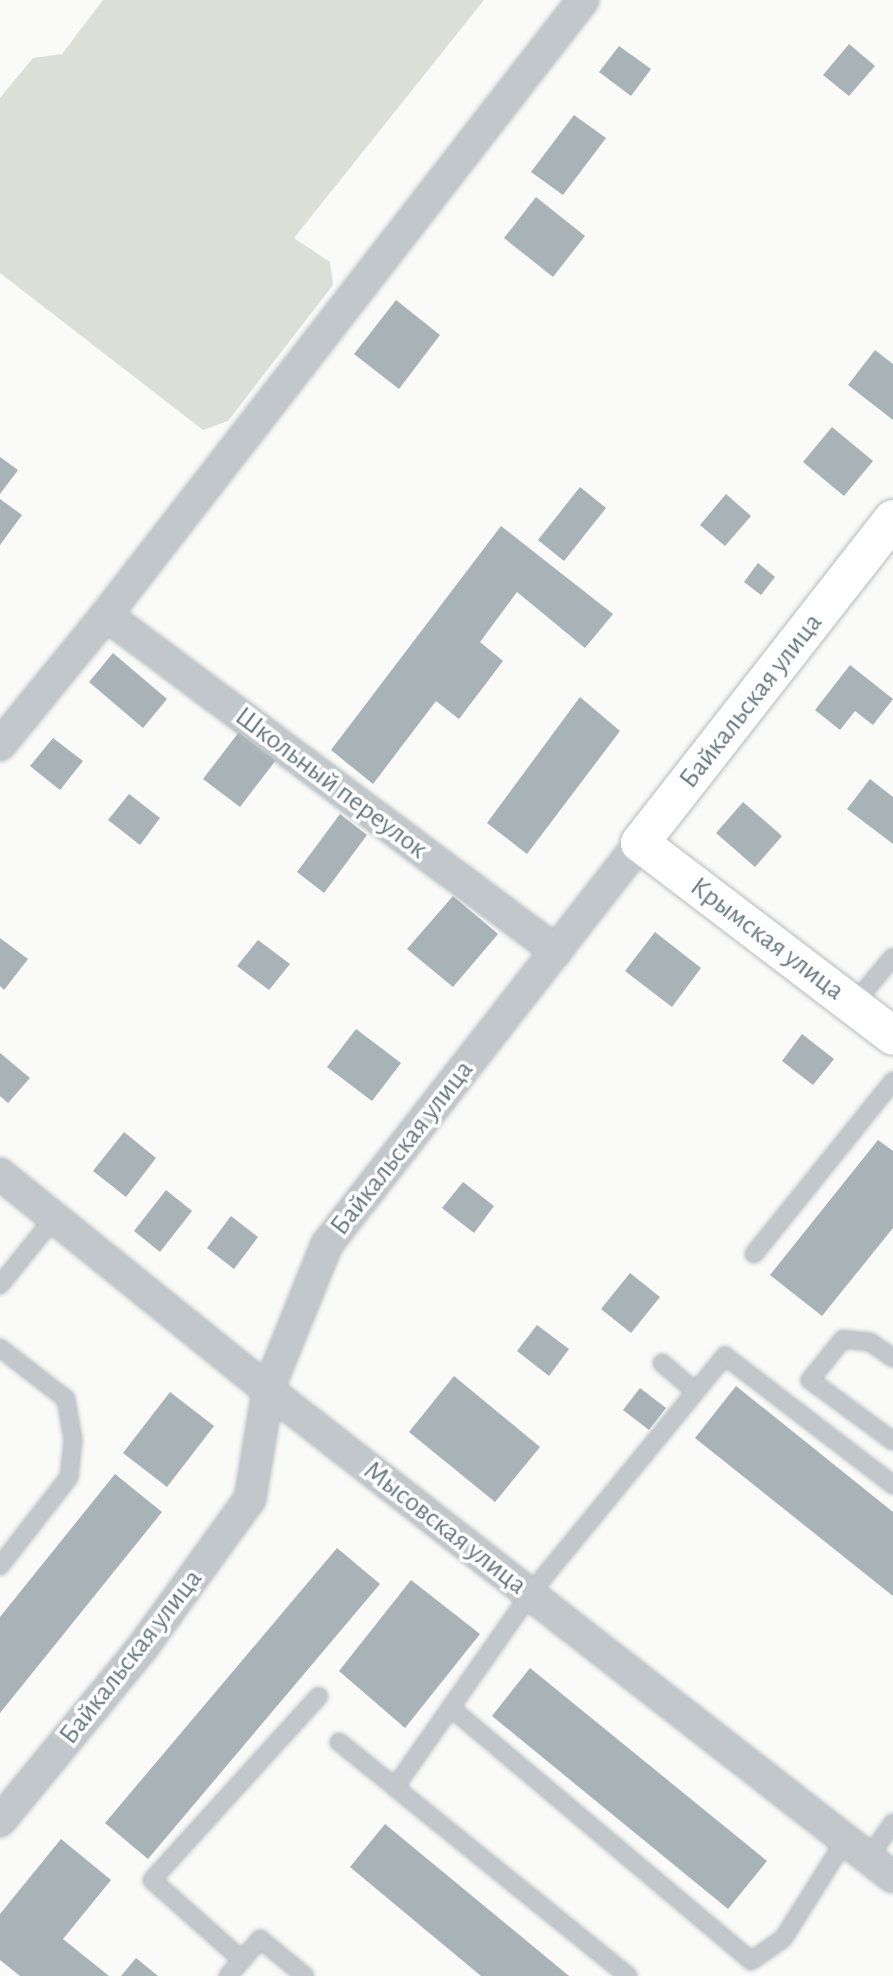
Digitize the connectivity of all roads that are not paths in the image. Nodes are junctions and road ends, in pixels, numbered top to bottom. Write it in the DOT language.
graph roads {
  1 [pos="583,0"];
  2 [pos="893,519"];
  3 [pos="106,615"];
  4 [pos="0,745"];
  5 [pos="640,843"];
  6 [pos="556,950"];
  7 [pos="893,957"];
  8 [pos="853,1005"];
  9 [pos="893,1036"];
  10 [pos="893,1081"];
  11 [pos="0,1174"];
  12 [pos="54,1218"];
  13 [pos="754,1254"];
  14 [pos="0,1285"];
  15 [pos="0,1348"];
  16 [pos="893,1359"];
  17 [pos="662,1363"];
  18 [pos="268,1390"];
  19 [pos="695,1391"];
  20 [pos="893,1441"];
  21 [pos="893,1485"];
  22 [pos="0,1566"];
  23 [pos="530,1594"];
  24 [pos="319,1696"];
  25 [pos="451,1707"];
  26 [pos="339,1742"];
  27 [pos="395,1787"];
  28 [pos="3,1810"];
  29 [pos="893,1823"];
  30 [pos="856,1849"];
  31 [pos="893,1877"];
  32 [pos="242,1960"];
  33 [pos="228,1976"];
  34 [pos="305,1976"];
  35 [pos="628,1976"];
  1 -- 3 [label="street"];
  2 -- 5 [label="main road, Байкальская улица"];
  3 -- 4 [label="street"];
  3 -- 6 [label="street, Школьный переулок"];
  5 -- 6 [label="street, Байкальская улица"];
  5 -- 8 [label="main road, Крымская улица"];
  6 -- 18 [label="street, Байкальская улица"];
  7 -- 8 [label="lane"];
  8 -- 9 [label="main road, Крымская улица"];
  10 -- 13 [label="lane"];
  11 -- 12 [label="street, Мысовская улица"];
  12 -- 14 [label="lane"];
  12 -- 18 [label="street, Мысовская улица"];
  15 -- 22 [label="lane"];
  16 -- 20 [label="lane"];
  17 -- 19 [label="lane"];
  18 -- 23 [label="street, Мысовская улица"];
  18 -- 28 [label="street, Байкальская улица"];
  19 -- 21 [label="lane"];
  19 -- 23 [label="lane"];
  23 -- 25 [label="lane"];
  23 -- 30 [label="street, Мысовская улица"];
  24 -- 32 [label="lane"];
  25 -- 27 [label="lane"];
  25 -- 30 [label="lane"];
  26 -- 27 [label="lane"];
  27 -- 35 [label="lane"];
  29 -- 30 [label="lane"];
  30 -- 31 [label="street, Мысовская улица"];
  32 -- 33 [label="lane"];
  32 -- 34 [label="lane"];
}
